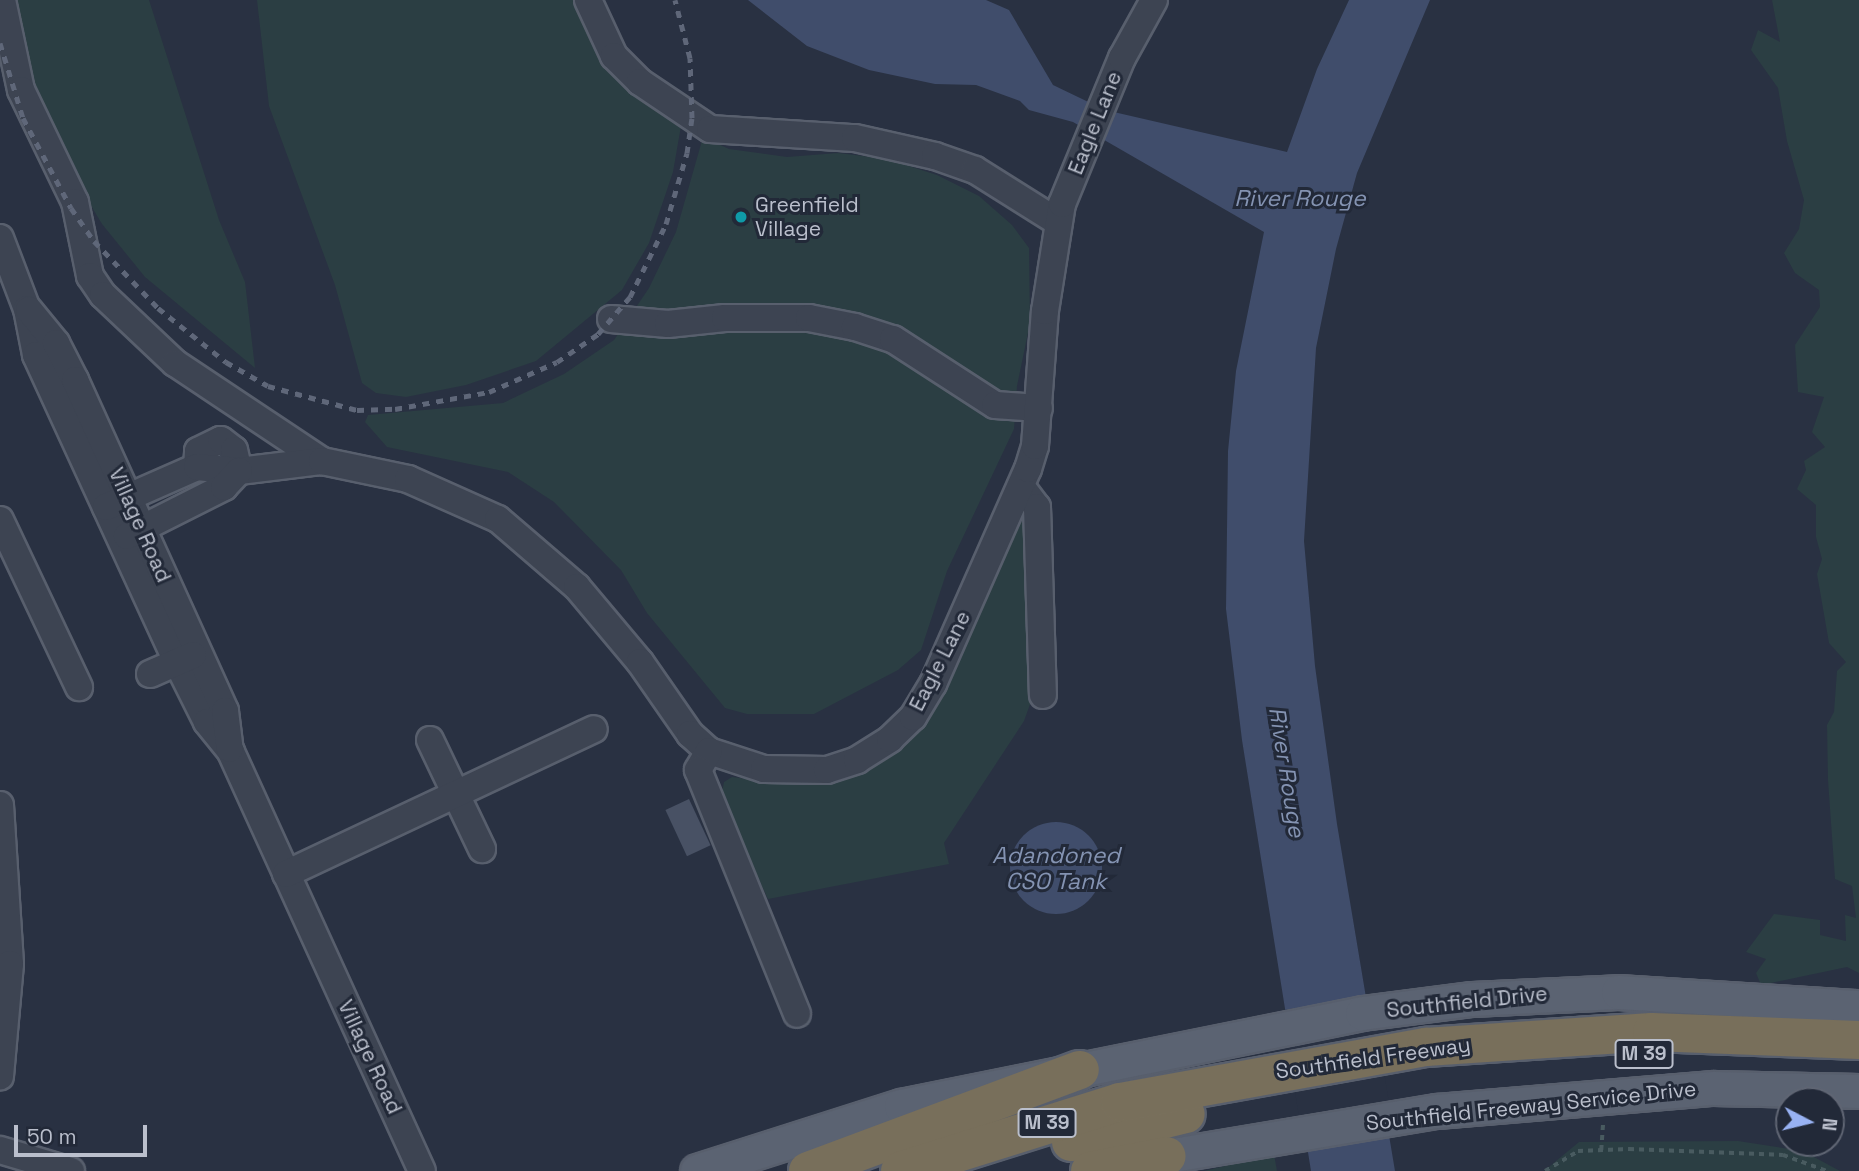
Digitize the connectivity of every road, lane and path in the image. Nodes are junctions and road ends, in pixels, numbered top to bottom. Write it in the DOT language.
graph roads {
  1 [pos="2,0"];
  2 [pos="588,0"];
  3 [pos="1154,0"];
  4 [pos="1060,213"];
  5 [pos="0,238"];
  6 [pos="611,319"];
  7 [pos="1039,408"];
  8 [pos="322,461"];
  9 [pos="239,471"];
  10 [pos="1021,486"];
  11 [pos="116,502"];
  12 [pos="0,520"];
  13 [pos="131,534"];
  14 [pos="187,657"];
  15 [pos="150,674"];
  16 [pos="79,687"];
  17 [pos="1043,695"];
  18 [pos="594,729"];
  19 [pos="430,740"];
  20 [pos="709,751"];
  21 [pos="456,794"];
  22 [pos="0,805"];
  23 [pos="482,849"];
  24 [pos="286,874"];
  25 [pos="1859,1007"];
  26 [pos="797,1014"];
  27 [pos="1859,1040"];
  28 [pos="1428,1059"];
  29 [pos="1859,1060"];
  30 [pos="1080,1070"];
  31 [pos="0,1077"];
  32 [pos="1859,1090"];
  33 [pos="1201,1097"];
  34 [pos="0,1150"];
  35 [pos="1167,1156"];
  36 [pos="71,1171"];
  37 [pos="422,1171"];
  38 [pos="697,1171"];
  39 [pos="808,1171"];
  40 [pos="900,1171"];
  41 [pos="976,1171"];
  42 [pos="1090,1171"];
  43 [pos="1124,1171"];
  44 [pos="1545,1171"];
  45 [pos="1827,1171"];
  1 -- 8 [label="street"];
  2 -- 4 [label="street"];
  3 -- 4 [label="street, Eagle Lane"];
  4 -- 7 [label="street, Eagle Lane"];
  5 -- 11 [label="street, Village Road"];
  6 -- 7 [label="street"];
  7 -- 10 [label="street, Eagle Lane"];
  8 -- 9 [label="street, Eagle Lane"];
  8 -- 20 [label="street, Eagle Lane"];
  9 -- 11 [label="street, Eagle Lane"];
  9 -- 13 [label="street"];
  10 -- 17 [label="street"];
  10 -- 20 [label="street, Eagle Lane"];
  11 -- 13 [label="street, Village Road"];
  12 -- 16 [label="street"];
  13 -- 14 [label="street, Village Road"];
  14 -- 15 [label="street"];
  14 -- 24 [label="street, Village Road"];
  18 -- 21 [label="street"];
  19 -- 21 [label="street"];
  20 -- 26 [label="street"];
  21 -- 23 [label="street"];
  21 -- 24 [label="street"];
  22 -- 31 [label="street"];
  24 -- 37 [label="street, Village Road"];
  25 -- 30 [label="main road, Southfield Drive"];
  27 -- 28 [label="highway, Southfield Freeway / M 39"];
  28 -- 29 [label="highway, Southfield Freeway / M 39"];
  28 -- 33 [label="highway, Southfield Freeway / M 39"];
  30 -- 38 [label="main road, Southfield Drive"];
  30 -- 39 [label="highway"];
  32 -- 35 [label="main road, Southfield Freeway Service Drive"];
  33 -- 40 [label="highway, Southfield Freeway / M 39"];
  33 -- 41 [label="highway, Southfield Freeway / M 39"];
  34 -- 36 [label="street"];
  35 -- 42 [label="highway"];
  35 -- 43 [label="main road, Southfield Freeway Service Drive"];
  44 -- 45 [label="path"];
}
